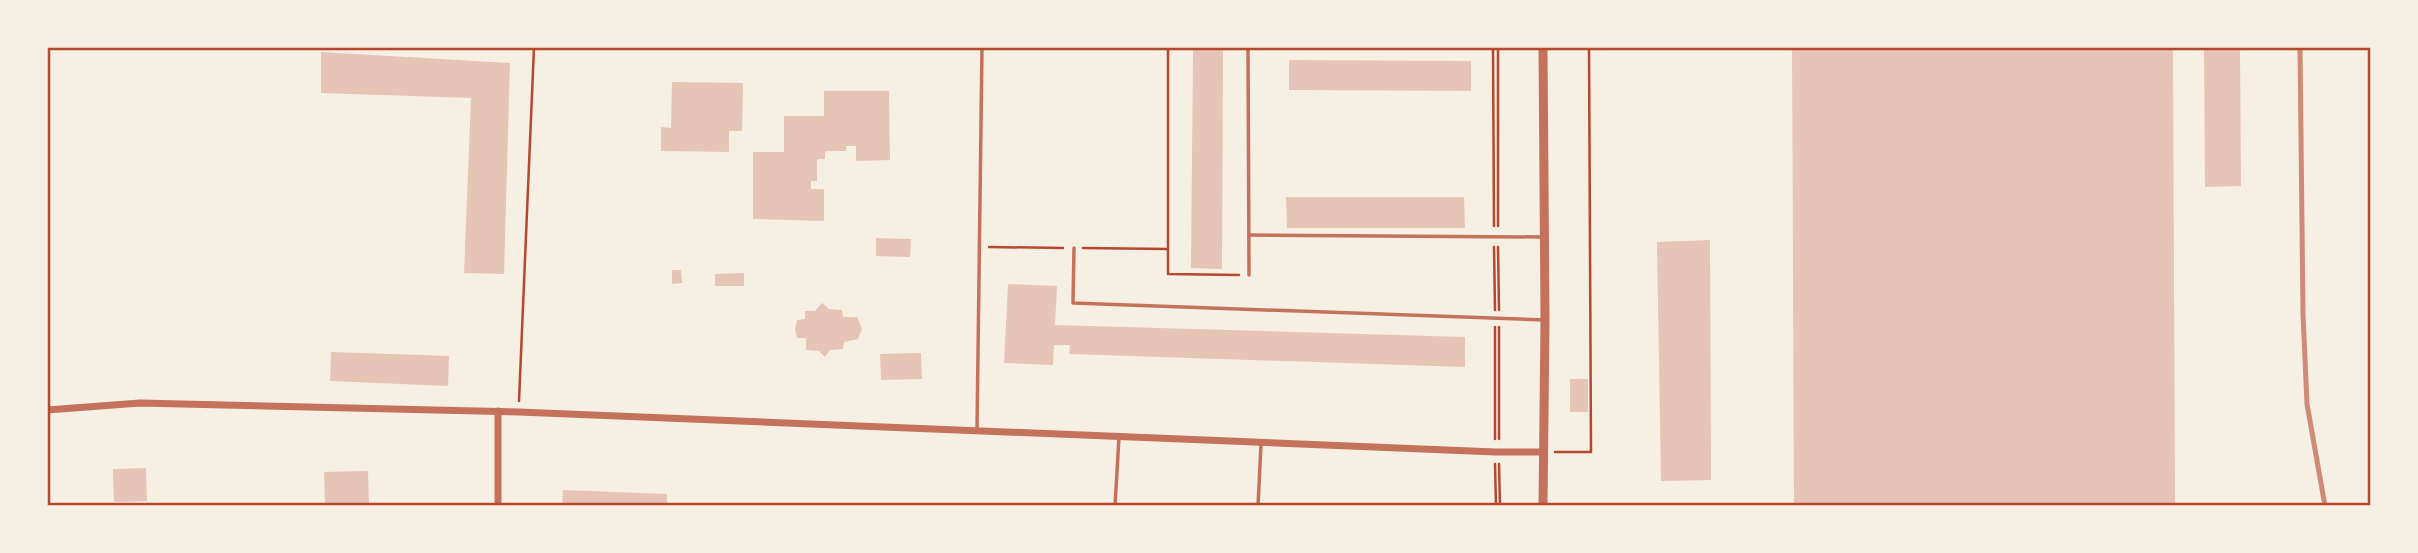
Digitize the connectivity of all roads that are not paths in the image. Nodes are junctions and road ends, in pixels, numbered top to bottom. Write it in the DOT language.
graph roads {
  1 [pos="982,47"];
  2 [pos="1248,47"];
  3 [pos="1543,47"];
  4 [pos="1249,236"];
  5 [pos="1545,237"];
  6 [pos="1074,248"];
  7 [pos="1249,275"];
  8 [pos="1545,320"];
  9 [pos="47,410"];
  10 [pos="498,411"];
  11 [pos="977,430"];
  12 [pos="1119,435"];
  13 [pos="1261,442"];
  14 [pos="1543,452"];
  15 [pos="498,506"];
  16 [pos="1115,506"];
  17 [pos="1258,506"];
  18 [pos="1543,506"];
  1 -- 11 [label="lane"];
  2 -- 4 [label="lane"];
  3 -- 5 [label="street"];
  4 -- 5 [label="lane"];
  4 -- 7 [label="lane"];
  5 -- 8 [label="street"];
  6 -- 8 [label="lane"];
  8 -- 14 [label="street"];
  9 -- 10 [label="street"];
  10 -- 11 [label="street"];
  10 -- 15 [label="street"];
  11 -- 12 [label="street"];
  12 -- 13 [label="street"];
  12 -- 16 [label="lane"];
  13 -- 14 [label="street"];
  13 -- 17 [label="lane"];
  14 -- 18 [label="street"];
}
